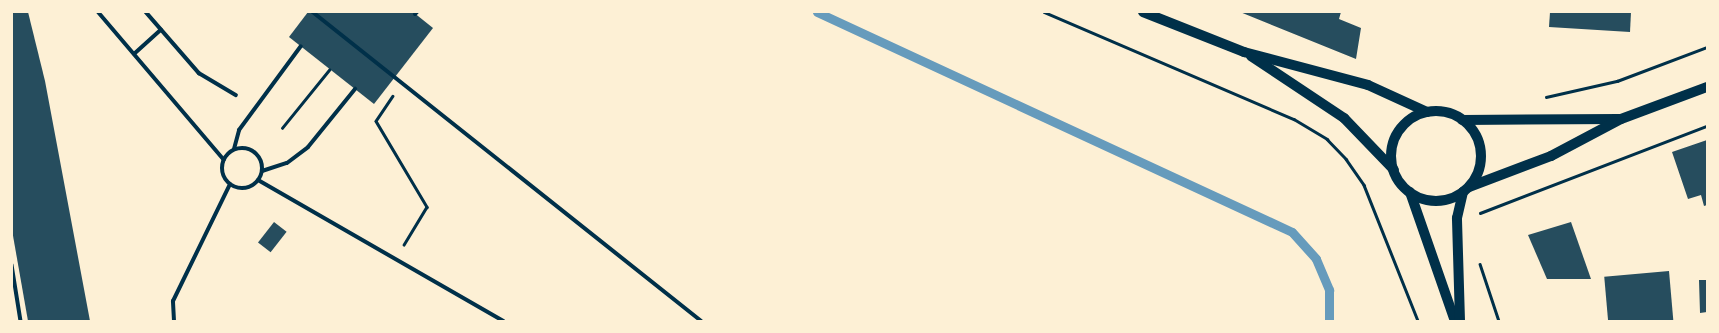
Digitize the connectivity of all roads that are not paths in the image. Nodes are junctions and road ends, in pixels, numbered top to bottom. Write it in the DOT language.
graph roads {
  1 [pos="98,12"];
  2 [pos="146,12"];
  3 [pos="313,12"];
  4 [pos="1143,12"];
  5 [pos="161,30"];
  6 [pos="301,46"];
  7 [pos="1244,52"];
  8 [pos="134,54"];
  9 [pos="1707,87"];
  10 [pos="354,89"];
  11 [pos="236,95"];
  12 [pos="1427,112"];
  13 [pos="1621,119"];
  14 [pos="1462,120"];
  15 [pos="234,149"];
  16 [pos="224,160"];
  17 [pos="1394,170"];
  18 [pos="262,171"];
  19 [pos="258,180"];
  20 [pos="230,184"];
  21 [pos="1465,190"];
  22 [pos="1410,192"];
  23 [pos="12,265"];
  24 [pos="21,321"];
  25 [pos="174,321"];
  26 [pos="503,321"];
  27 [pos="701,321"];
  28 [pos="1455,321"];
  29 [pos="1460,321"];
  1 -- 8 [label="street"];
  2 -- 5 [label="street"];
  3 -- 27 [label="street"];
  4 -- 7 [label="main road"];
  5 -- 8 [label="street"];
  5 -- 11 [label="street"];
  6 -- 15 [label="street"];
  7 -- 12 [label="main road"];
  7 -- 17 [label="main road"];
  8 -- 16 [label="street"];
  9 -- 13 [label="main road"];
  10 -- 18 [label="street"];
  12 -- 14 [label="main road"];
  12 -- 17 [label="main road"];
  13 -- 14 [label="main road"];
  13 -- 21 [label="main road"];
  14 -- 21 [label="main road"];
  15 -- 16 [label="street"];
  15 -- 18 [label="street"];
  16 -- 20 [label="street"];
  17 -- 22 [label="main road"];
  18 -- 19 [label="street"];
  19 -- 20 [label="street"];
  19 -- 26 [label="street"];
  20 -- 25 [label="street"];
  21 -- 22 [label="main road"];
  21 -- 29 [label="main road"];
  22 -- 28 [label="main road"];
  23 -- 24 [label="street"];
}
